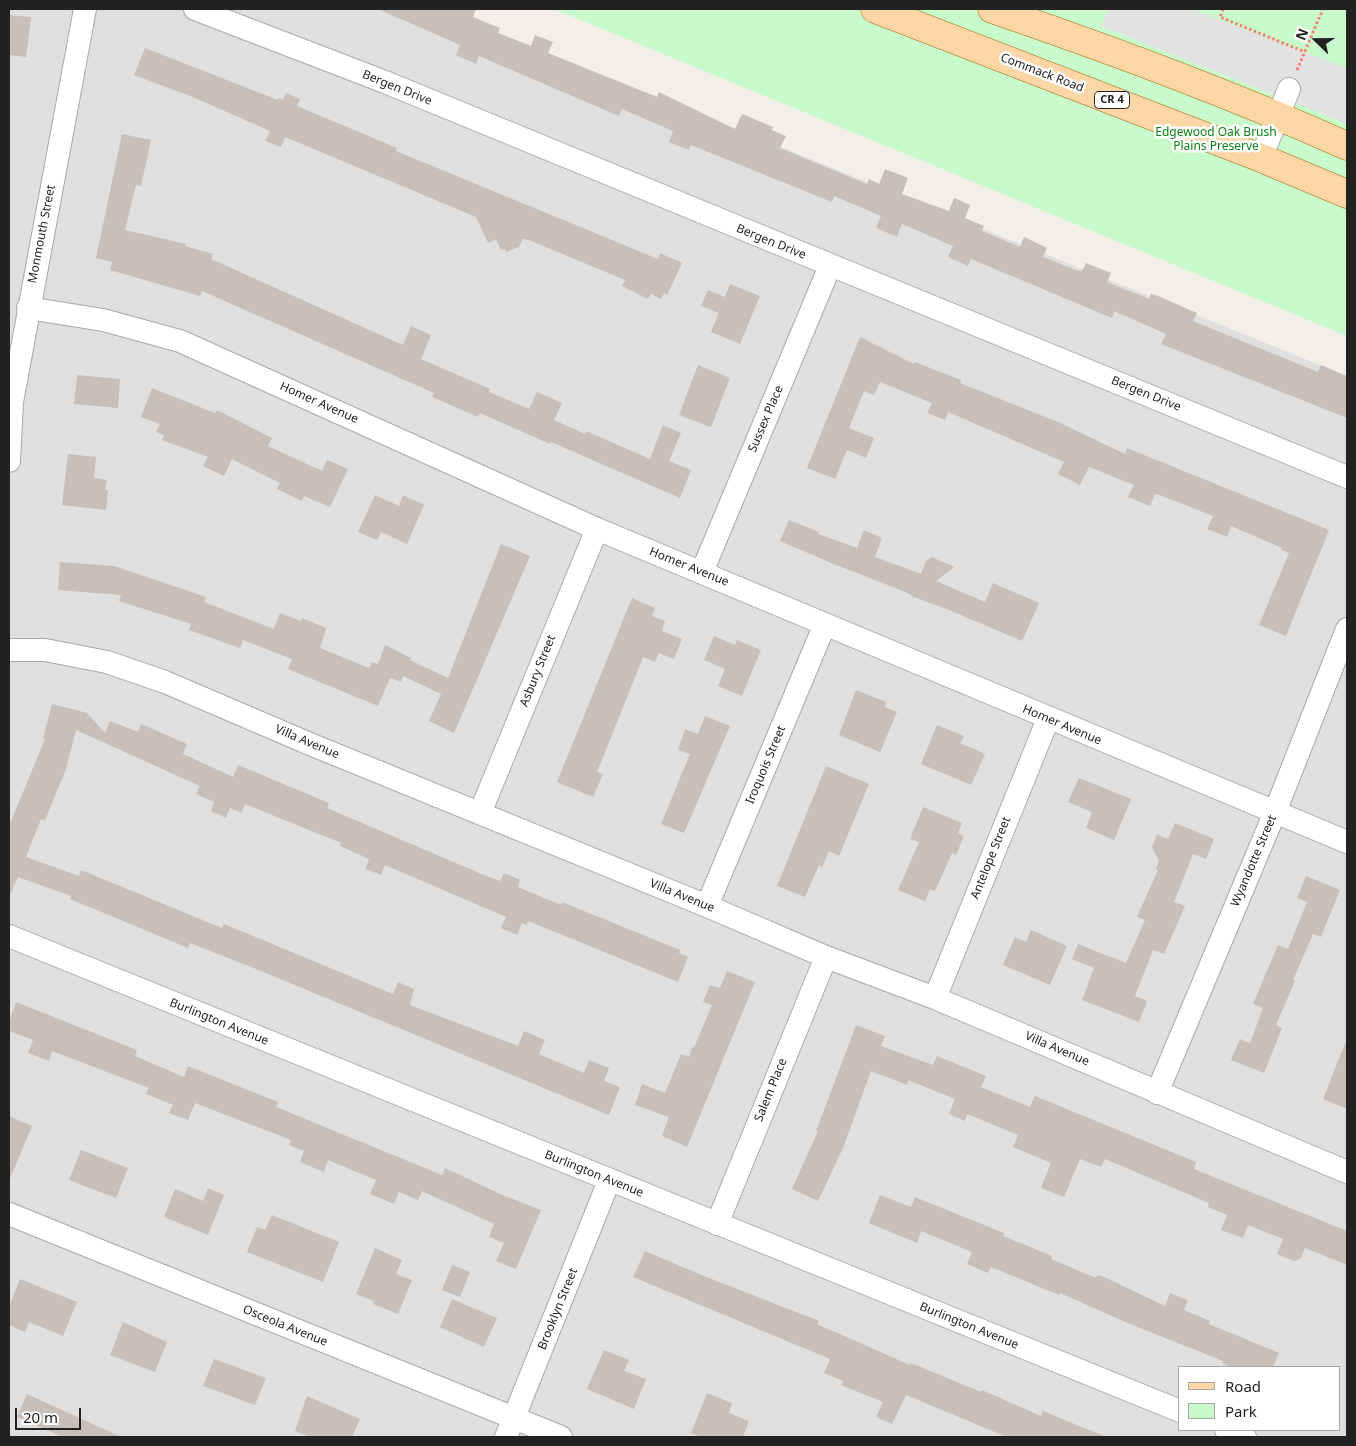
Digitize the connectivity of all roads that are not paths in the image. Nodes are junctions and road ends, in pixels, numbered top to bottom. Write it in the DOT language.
graph roads {
  1 [pos="85,9"];
  2 [pos="195,9"];
  3 [pos="875,9"];
  4 [pos="992,9"];
  5 [pos="1289,89"];
  6 [pos="1278,115"];
  7 [pos="1347,146"];
  8 [pos="1261,158"];
  9 [pos="1347,194"];
  10 [pos="830,266"];
  11 [pos="28,308"];
  12 [pos="9,461"];
  13 [pos="1347,477"];
  14 [pos="597,530"];
  15 [pos="702,572"];
  16 [pos="825,624"];
  17 [pos="1347,629"];
  18 [pos="9,650"];
  19 [pos="1048,719"];
  20 [pos="1275,812"];
  21 [pos="480,813"];
  22 [pos="1347,842"];
  23 [pos="708,906"];
  24 [pos="9,936"];
  25 [pos="826,957"];
  26 [pos="935,998"];
  27 [pos="1157,1093"];
  28 [pos="1347,1172"];
  29 [pos="609,1181"];
  30 [pos="9,1214"];
  31 [pos="717,1224"];
  32 [pos="1178,1410"];
  33 [pos="510,1428"];
  34 [pos="1229,1431"];
  35 [pos="561,1437"];
  36 [pos="1245,1437"];
  1 -- 11 [label="street, Monmouth Street"];
  2 -- 10 [label="street, Bergen Drive"];
  3 -- 8 [label="main road, Commack Road / CR 4"];
  4 -- 6 [label="main road"];
  5 -- 6 [label="street"];
  6 -- 7 [label="main road"];
  6 -- 8 [label="street"];
  8 -- 9 [label="main road, Commack Road / CR 4"];
  10 -- 13 [label="street, Bergen Drive"];
  10 -- 15 [label="street, Sussex Place"];
  11 -- 12 [label="street, Monmouth Street"];
  11 -- 14 [label="street, Homer Avenue"];
  14 -- 15 [label="street, Homer Avenue"];
  14 -- 21 [label="street, Asbury Street"];
  15 -- 16 [label="street, Homer Avenue"];
  16 -- 19 [label="street, Homer Avenue"];
  16 -- 23 [label="street, Iroquois Street"];
  17 -- 20 [label="street, Wyandotte Street"];
  18 -- 21 [label="street, Villa Avenue"];
  19 -- 20 [label="street, Homer Avenue"];
  19 -- 26 [label="street, Antelope Street"];
  20 -- 22 [label="street, Homer Avenue"];
  20 -- 27 [label="street, Wyandotte Street"];
  21 -- 23 [label="street, Villa Avenue"];
  23 -- 25 [label="street, Villa Avenue"];
  24 -- 29 [label="street, Burlington Avenue"];
  25 -- 26 [label="street, Villa Avenue"];
  25 -- 31 [label="street, Salem Place"];
  26 -- 27 [label="street, Villa Avenue"];
  27 -- 28 [label="street, Villa Avenue"];
  29 -- 31 [label="street, Burlington Avenue"];
  29 -- 33 [label="street, Brooklyn Street"];
  30 -- 33 [label="street, Osceola Avenue"];
  31 -- 32 [label="street, Burlington Avenue"];
  33 -- 35 [label="street, Osceola Avenue"];
  34 -- 36 [label="street"];
}
